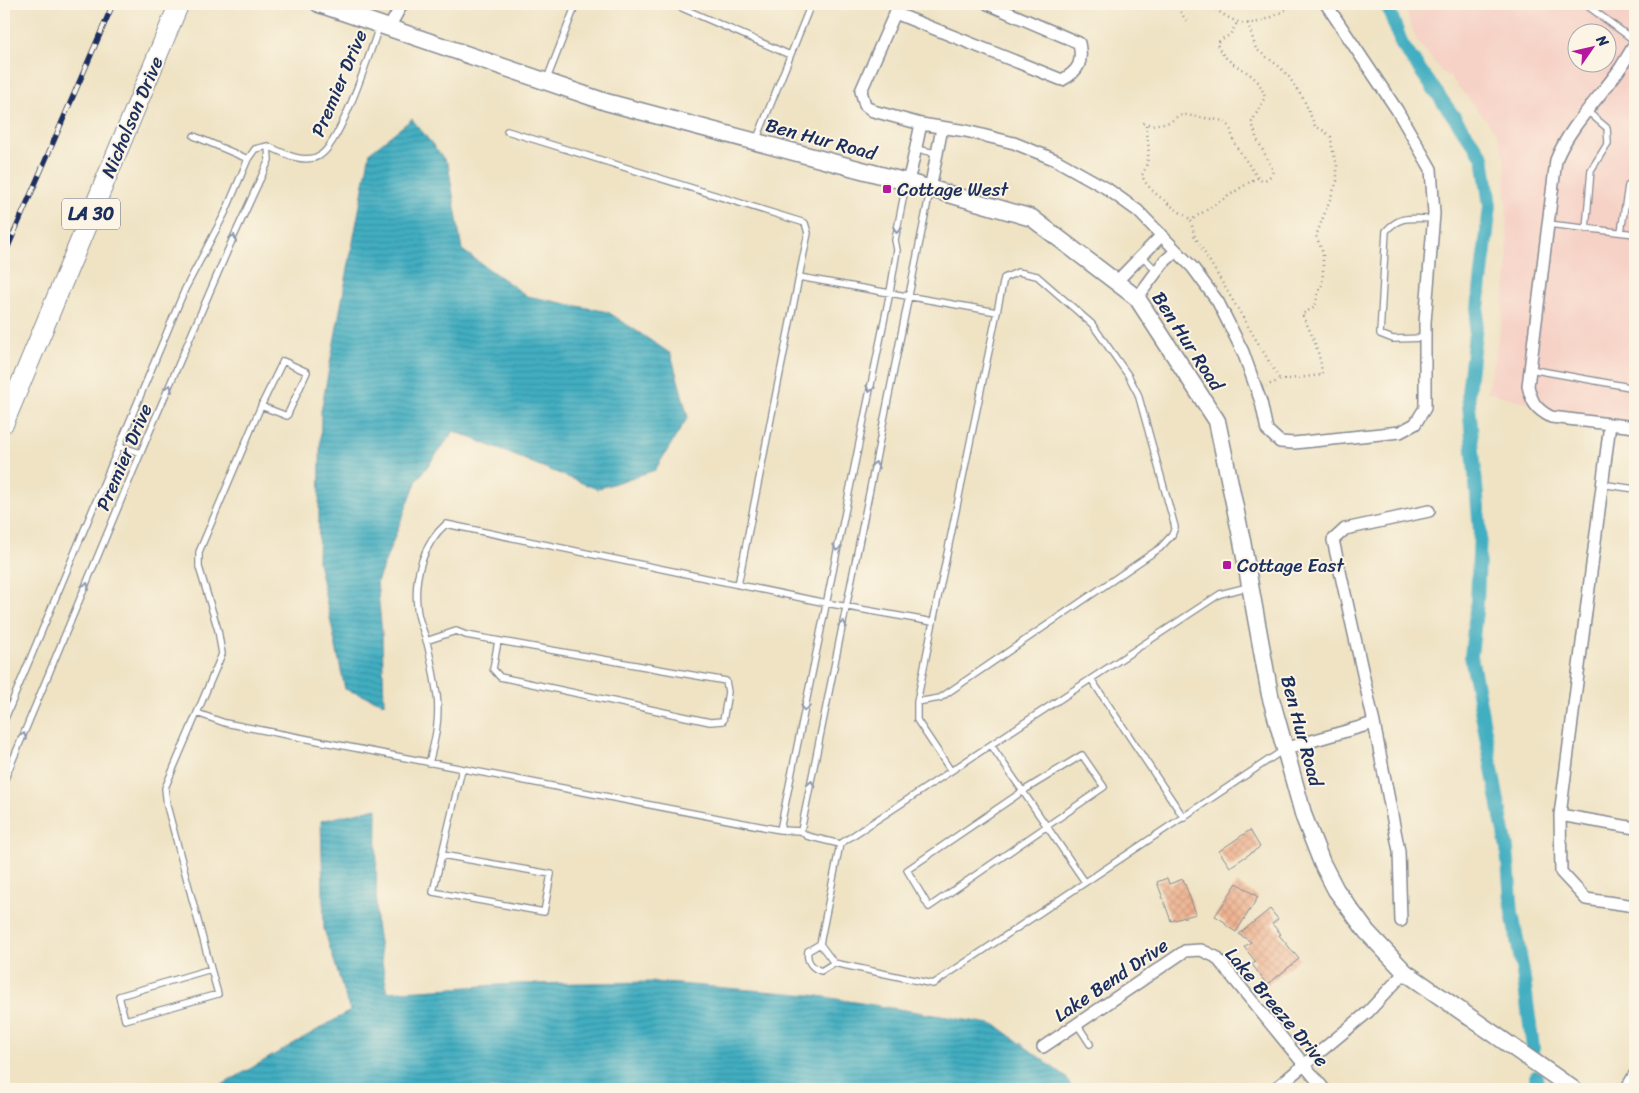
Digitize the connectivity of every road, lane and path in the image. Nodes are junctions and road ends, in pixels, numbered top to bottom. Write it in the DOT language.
graph roads {
  1 [pos="179,4"];
  2 [pos="319,4"];
  3 [pos="402,4"];
  4 [pos="576,4"];
  5 [pos="673,4"];
  6 [pos="811,4"];
  7 [pos="988,4"];
  8 [pos="1170,4"];
  9 [pos="1207,4"];
  10 [pos="1294,4"];
  11 [pos="1326,4"];
  12 [pos="1585,4"];
  13 [pos="1180,5"];
  14 [pos="897,8"];
  15 [pos="1238,21"];
  16 [pos="1248,23"];
  17 [pos="1189,24"];
  18 [pos="384,26"];
  19 [pos="1635,42"];
  20 [pos="790,55"];
  21 [pos="546,81"];
  22 [pos="1587,111"];
  23 [pos="921,124"];
  24 [pos="942,128"];
  25 [pos="507,131"];
  26 [pos="194,136"];
  27 [pos="756,142"];
  28 [pos="268,146"];
  29 [pos="916,149"];
  30 [pos="936,154"];
  31 [pos="248,159"];
  32 [pos="1635,177"];
  33 [pos="1258,178"];
  34 [pos="907,182"];
  35 [pos="930,189"];
  36 [pos="1434,219"];
  37 [pos="1191,220"];
  38 [pos="1548,224"];
  39 [pos="1586,229"];
  40 [pos="1622,232"];
  41 [pos="1635,234"];
  42 [pos="1162,235"];
  43 [pos="1176,251"];
  44 [pos="1142,256"];
  45 [pos="1157,271"];
  46 [pos="799,277"];
  47 [pos="1116,282"];
  48 [pos="890,292"];
  49 [pos="909,297"];
  50 [pos="1137,298"];
  51 [pos="997,312"];
  52 [pos="1425,338"];
  53 [pos="1530,369"];
  54 [pos="1280,380"];
  55 [pos="1635,388"];
  56 [pos="1257,391"];
  57 [pos="261,406"];
  58 [pos="4,423"];
  59 [pos="1610,424"];
  60 [pos="1635,427"];
  61 [pos="120,446"];
  62 [pos="141,453"];
  63 [pos="1601,484"];
  64 [pos="1635,489"];
  65 [pos="1429,512"];
  66 [pos="738,585"];
  67 [pos="1250,587"];
  68 [pos="826,604"];
  69 [pos="847,607"];
  70 [pos="933,622"];
  71 [pos="426,641"];
  72 [pos="498,641"];
  73 [pos="1091,679"];
  74 [pos="917,702"];
  75 [pos="198,713"];
  76 [pos="4,721"];
  77 [pos="1374,723"];
  78 [pos="991,745"];
  79 [pos="1284,749"];
  80 [pos="430,763"];
  81 [pos="6,768"];
  82 [pos="462,769"];
  83 [pos="951,771"];
  84 [pos="4,781"];
  85 [pos="1023,791"];
  86 [pos="1560,815"];
  87 [pos="1635,815"];
  88 [pos="1184,818"];
  89 [pos="1047,826"];
  90 [pos="1634,827"];
  91 [pos="780,830"];
  92 [pos="801,831"];
  93 [pos="840,844"];
  94 [pos="442,855"];
  95 [pos="1085,882"];
  96 [pos="1635,906"];
  97 [pos="1402,921"];
  98 [pos="820,944"];
  99 [pos="1201,950"];
  100 [pos="834,963"];
  101 [pos="211,969"];
  102 [pos="1405,972"];
  103 [pos="1077,1024"];
  104 [pos="1090,1044"];
  105 [pos="1043,1047"];
  106 [pos="1304,1066"];
  107 [pos="1635,1074"];
  108 [pos="1275,1089"];
  109 [pos="1324,1089"];
  110 [pos="1573,1089"];
  111 [pos="1626,1089"];
  1 -- 58 [label="main road, Nicholson Drive / LA 30"];
  2 -- 18 [label="street, Ben Hur Road"];
  3 -- 18 [label="street"];
  4 -- 21 [label="lane"];
  5 -- 20 [label="lane"];
  6 -- 20 [label="lane"];
  7 -- 14 [label="street"];
  8 -- 13 [label="path"];
  9 -- 15 [label="path"];
  10 -- 16 [label="path"];
  11 -- 36 [label="street"];
  12 -- 19 [label="lane"];
  13 -- 17 [label="path"];
  14 -- 23 [label="street"];
  15 -- 16 [label="path"];
  15 -- 33 [label="path"];
  16 -- 54 [label="path"];
  18 -- 21 [label="street, Ben Hur Road"];
  18 -- 28 [label="lane, Premier Drive"];
  19 -- 22 [label="street"];
  20 -- 27 [label="lane"];
  21 -- 27 [label="street, Ben Hur Road"];
  22 -- 38 [label="street"];
  22 -- 39 [label="lane"];
  23 -- 24 [label="street"];
  23 -- 29 [label="street"];
  24 -- 30 [label="street"];
  24 -- 42 [label="street"];
  25 -- 46 [label="lane"];
  26 -- 31 [label="lane"];
  27 -- 34 [label="street, Ben Hur Road"];
  28 -- 31 [label="lane"];
  62 -- 28 [label="lane, Premier Drive, one-way"];
  29 -- 30 [label="lane"];
  29 -- 34 [label="street"];
  30 -- 35 [label="street"];
  31 -- 61 [label="lane, Premier Drive"];
  32 -- 40 [label="lane"];
  33 -- 37 [label="path"];
  33 -- 37 [label="path"];
  34 -- 35 [label="street, Ben Hur Road"];
  34 -- 48 [label="lane, one-way"];
  35 -- 47 [label="street, Ben Hur Road"];
  35 -- 49 [label="lane"];
  36 -- 52 [label="street"];
  36 -- 52 [label="lane"];
  37 -- 54 [label="path"];
  38 -- 39 [label="lane"];
  38 -- 53 [label="street"];
  39 -- 40 [label="lane"];
  40 -- 41 [label="lane"];
  42 -- 43 [label="street"];
  42 -- 44 [label="street"];
  43 -- 45 [label="street"];
  43 -- 56 [label="street"];
  44 -- 45 [label="lane"];
  44 -- 47 [label="street"];
  45 -- 50 [label="street"];
  46 -- 48 [label="lane"];
  46 -- 66 [label="lane"];
  47 -- 50 [label="street, Ben Hur Road"];
  48 -- 49 [label="lane"];
  48 -- 68 [label="lane, one-way"];
  49 -- 51 [label="lane"];
  69 -- 49 [label="lane, one-way"];
  50 -- 67 [label="street, Ben Hur Road"];
  51 -- 70 [label="lane"];
  51 -- 74 [label="lane"];
  52 -- 56 [label="street"];
  53 -- 55 [label="lane"];
  53 -- 59 [label="street"];
  54 -- 56 [label="path"];
  57 -- 57 [label="lane"];
  57 -- 75 [label="lane"];
  59 -- 60 [label="street"];
  59 -- 63 [label="street"];
  61 -- 62 [label="lane"];
  61 -- 76 [label="lane, Premier Drive"];
  81 -- 62 [label="lane, Premier Drive, one-way"];
  63 -- 64 [label="lane"];
  63 -- 86 [label="street"];
  65 -- 77 [label="street"];
  66 -- 68 [label="lane"];
  66 -- 71 [label="lane"];
  67 -- 73 [label="lane"];
  67 -- 79 [label="street, Ben Hur Road"];
  68 -- 69 [label="lane"];
  68 -- 91 [label="lane, one-way"];
  69 -- 70 [label="lane"];
  92 -- 69 [label="lane, one-way"];
  70 -- 74 [label="lane"];
  71 -- 72 [label="lane"];
  71 -- 80 [label="lane"];
  72 -- 72 [label="lane"];
  73 -- 78 [label="lane"];
  73 -- 88 [label="lane"];
  74 -- 83 [label="lane"];
  75 -- 80 [label="lane"];
  75 -- 101 [label="lane"];
  77 -- 79 [label="street"];
  77 -- 97 [label="street"];
  78 -- 83 [label="lane"];
  78 -- 85 [label="lane"];
  79 -- 88 [label="lane"];
  79 -- 102 [label="street, Ben Hur Road"];
  80 -- 82 [label="lane"];
  81 -- 84 [label="lane, Premier Drive"];
  82 -- 91 [label="lane"];
  82 -- 94 [label="lane"];
  83 -- 93 [label="lane"];
  85 -- 89 [label="lane"];
  85 -- 89 [label="lane"];
  85 -- 89 [label="lane"];
  86 -- 90 [label="street"];
  86 -- 96 [label="street"];
  87 -- 90 [label="street"];
  88 -- 95 [label="lane"];
  89 -- 95 [label="lane"];
  91 -- 92 [label="lane"];
  92 -- 93 [label="lane"];
  93 -- 98 [label="lane"];
  94 -- 94 [label="lane"];
  95 -- 100 [label="lane"];
  98 -- 100 [label="lane"];
  98 -- 100 [label="lane"];
  99 -- 103 [label="street, Lake Bend Drive"];
  99 -- 106 [label="street, Lake Breeze Drive"];
  101 -- 101 [label="lane"];
  102 -- 106 [label="street"];
  102 -- 110 [label="street, Ben Hur Road"];
  103 -- 104 [label="lane"];
  103 -- 105 [label="street, Lake Bend Drive"];
  106 -- 108 [label="street"];
  106 -- 109 [label="street, Lake Breeze Drive"];
  107 -- 111 [label="street"];
}
